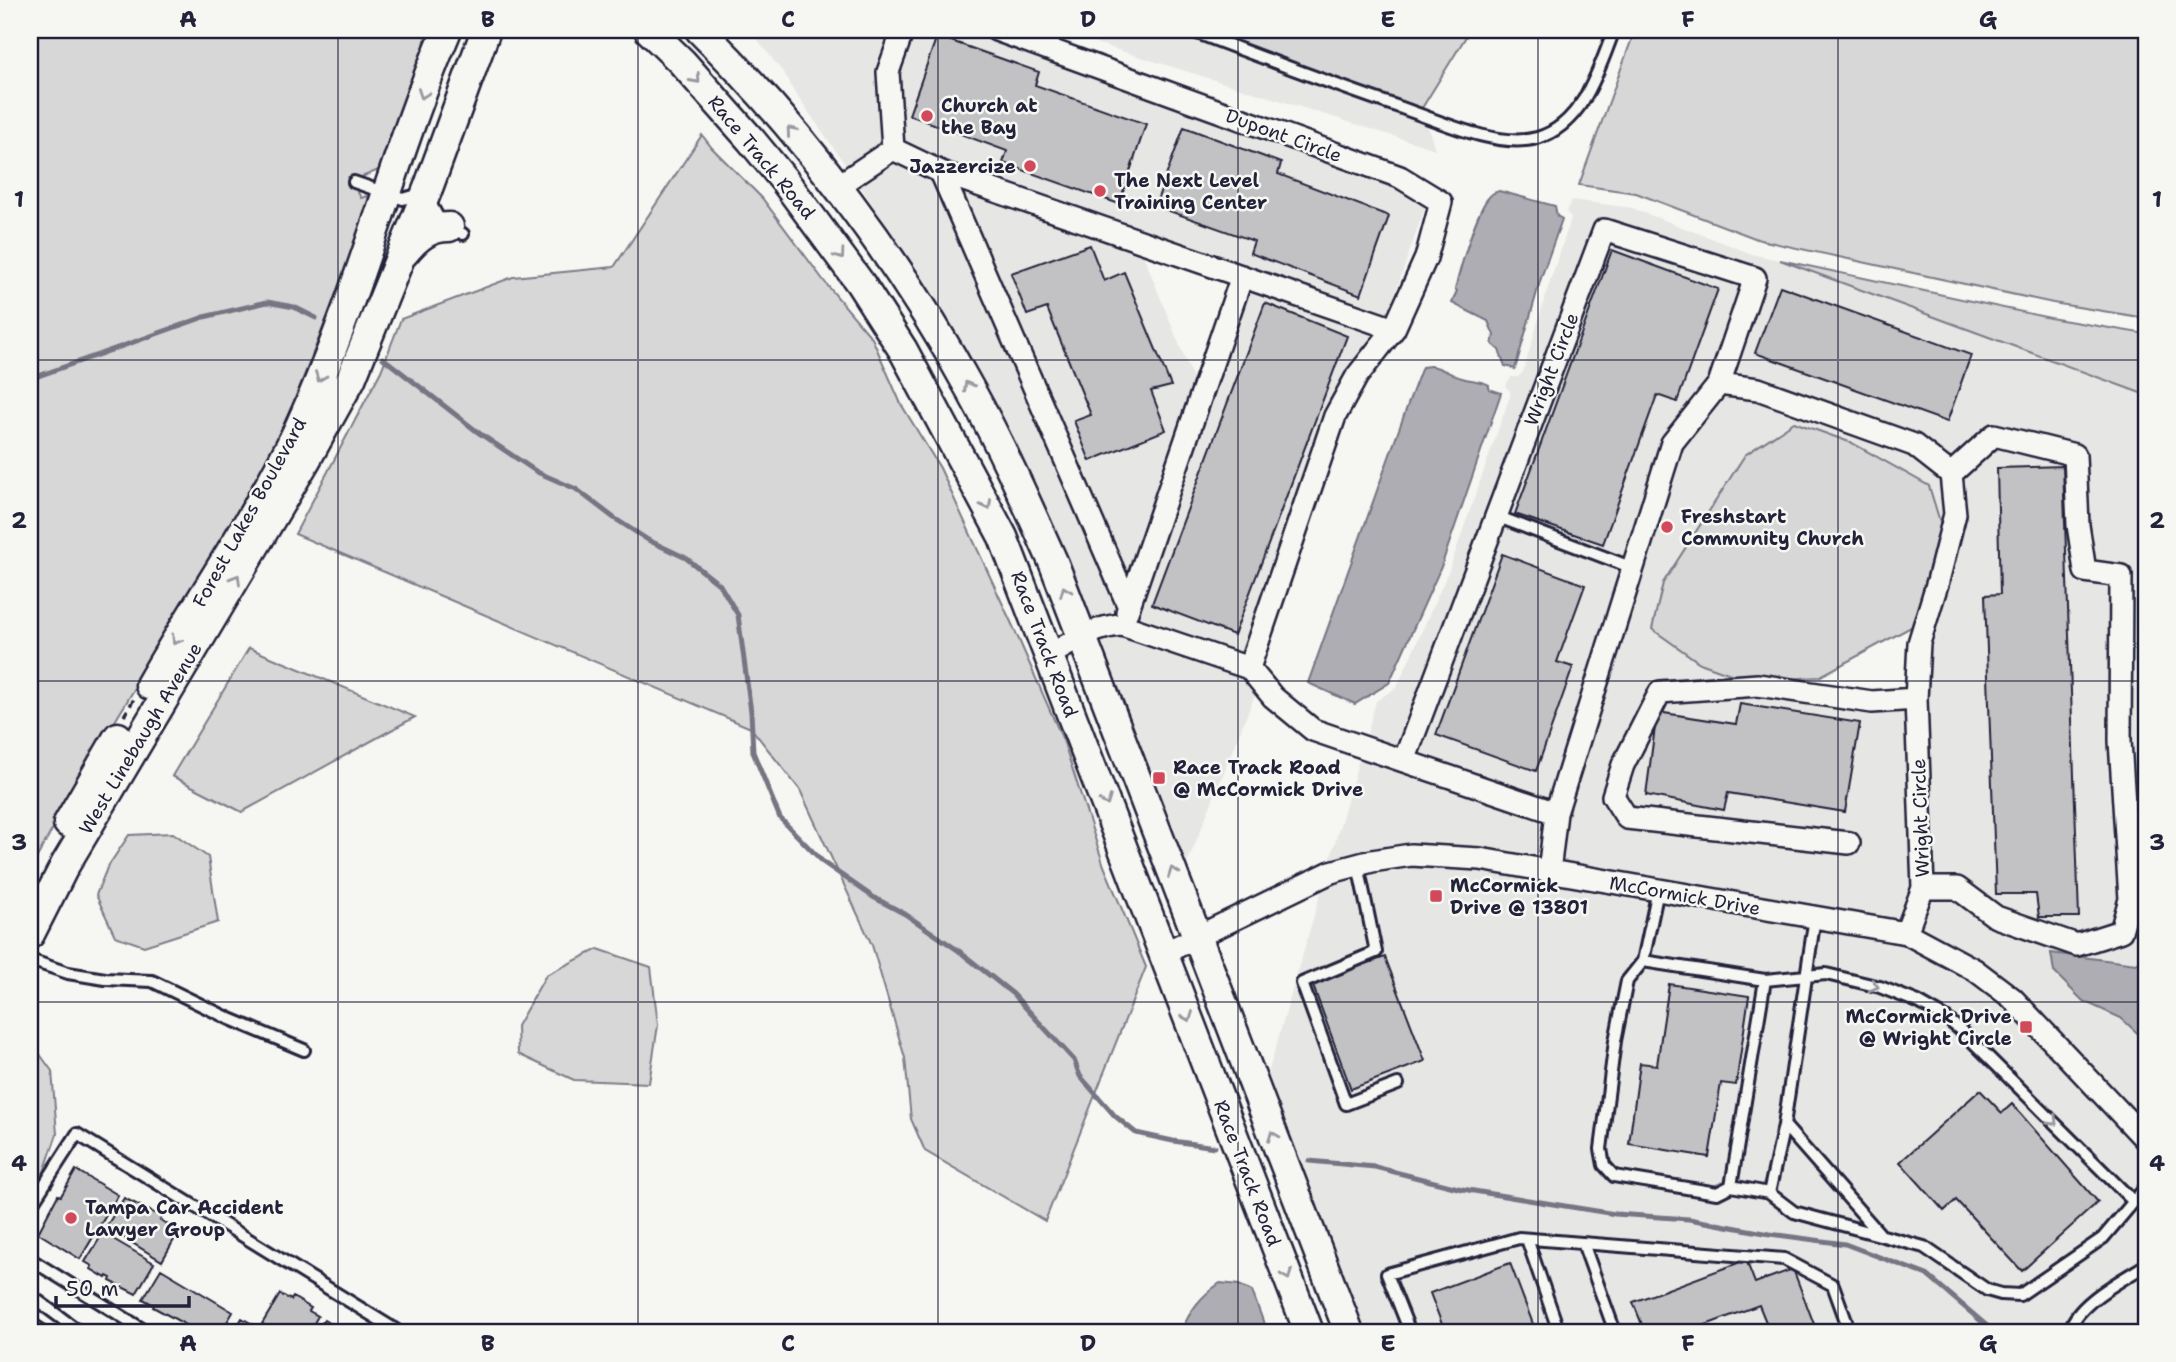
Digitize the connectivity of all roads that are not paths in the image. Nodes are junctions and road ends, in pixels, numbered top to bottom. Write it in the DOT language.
graph roads {
  1 [pos="486,30"];
  2 [pos="504,30"];
  3 [pos="649,30"];
  4 [pos="700,30"];
  5 [pos="903,30"];
  6 [pos="996,30"];
  7 [pos="1189,30"];
  8 [pos="1614,30"];
  9 [pos="442,35"];
  10 [pos="892,149"];
  11 [pos="940,172"];
  12 [pos="836,187"];
  13 [pos="373,191"];
  14 [pos="427,191"];
  15 [pos="456,231"];
  16 [pos="400,258"];
  17 [pos="1242,276"];
  18 [pos="1394,329"];
  19 [pos="1719,384"];
  20 [pos="340,399"];
  21 [pos="1951,474"];
  22 [pos="1496,516"];
  23 [pos="1633,568"];
  24 [pos="1126,616"];
  25 [pos="1083,636"];
  26 [pos="1050,655"];
  27 [pos="1248,668"];
  28 [pos="1916,699"];
  29 [pos="1404,761"];
  30 [pos="1556,813"];
  31 [pos="1849,843"];
  32 [pos="1358,865"];
  33 [pos="1549,872"];
  34 [pos="1923,888"];
  35 [pos="1658,890"];
  36 [pos="30,892"];
  37 [pos="1815,917"];
  38 [pos="1906,933"];
  39 [pos="30,934"];
  40 [pos="1197,936"];
  41 [pos="1164,953"];
  42 [pos="30,960"];
  43 [pos="1643,961"];
  44 [pos="1807,976"];
  45 [pos="1765,980"];
  46 [pos="304,1050"];
  47 [pos="1398,1084"];
  48 [pos="1784,1125"];
  49 [pos="2146,1140"];
  50 [pos="1731,1186"];
  51 [pos="2146,1187"];
  52 [pos="1769,1193"];
  53 [pos="2133,1200"];
  54 [pos="30,1207"];
  55 [pos="1880,1235"];
  56 [pos="1527,1239"];
  57 [pos="1583,1243"];
  58 [pos="30,1259"];
  59 [pos="2146,1265"];
  60 [pos="30,1295"];
  61 [pos="30,1323"];
  62 [pos="44,1332"];
  63 [pos="80,1332"];
  64 [pos="148,1332"];
  65 [pos="397,1332"];
  66 [pos="1309,1332"];
  67 [pos="1349,1332"];
  68 [pos="1410,1332"];
  69 [pos="1559,1332"];
  70 [pos="1615,1332"];
  71 [pos="1850,1332"];
  72 [pos="2070,1332"];
  1 -- 14 [label="main road"];
  2 -- 14 [label="main road"];
  3 -- 26 [label="main road, Race Track Road, one-way"];
  12 -- 4 [label="main road, Race Track Road, one-way"];
  5 -- 10 [label="street"];
  6 -- 18 [label="street, Dupont Circle"];
  7 -- 8 [label="lane"];
  9 -- 13 [label="main road, Forest Lakes Boulevard, one-way"];
  10 -- 11 [label="street"];
  10 -- 12 [label="street"];
  11 -- 17 [label="street"];
  11 -- 24 [label="street"];
  25 -- 12 [label="main road, Race Track Road, one-way"];
  13 -- 14 [label="lane"];
  13 -- 20 [label="main road"];
  13 -- 36 [label="main road, Forest Lakes Boulevard, one-way"];
  14 -- 15 [label="lane"];
  14 -- 16 [label="main road"];
  15 -- 16 [label="main road"];
  16 -- 20 [label="main road"];
  17 -- 18 [label="street"];
  17 -- 24 [label="street"];
  18 -- 27 [label="street, Dupont Circle"];
  19 -- 21 [label="street"];
  19 -- 22 [label="street, Wright Circle"];
  19 -- 23 [label="street, Wright Circle"];
  39 -- 20 [label="main road, West Linebaugh Avenue, one-way"];
  21 -- 28 [label="street, Wright Circle"];
  21 -- 34 [label="street"];
  22 -- 23 [label="lane"];
  22 -- 29 [label="street, Wright Circle"];
  23 -- 30 [label="street, Wright Circle"];
  24 -- 25 [label="street"];
  24 -- 27 [label="street"];
  25 -- 26 [label="street"];
  40 -- 25 [label="main road, Race Track Road, one-way"];
  26 -- 41 [label="main road, Race Track Road, one-way"];
  27 -- 29 [label="street"];
  28 -- 31 [label="street"];
  28 -- 34 [label="street, Wright Circle"];
  29 -- 30 [label="street"];
  30 -- 33 [label="street, Wright Circle"];
  32 -- 33 [label="street, McCormick Drive"];
  32 -- 40 [label="street, McCormick Drive"];
  32 -- 47 [label="lane"];
  33 -- 35 [label="street, McCormick Drive"];
  34 -- 38 [label="street, Wright Circle"];
  35 -- 37 [label="street, McCormick Drive"];
  35 -- 43 [label="lane"];
  37 -- 38 [label="street, McCormick Drive"];
  37 -- 44 [label="lane"];
  38 -- 49 [label="street, McCormick Drive"];
  40 -- 41 [label="street, McCormick Drive"];
  67 -- 40 [label="main road, Race Track Road, one-way"];
  41 -- 66 [label="main road, Race Track Road, one-way"];
  42 -- 46 [label="lane"];
  43 -- 45 [label="lane"];
  43 -- 50 [label="lane"];
  44 -- 45 [label="lane"];
  44 -- 48 [label="lane"];
  44 -- 53 [label="lane, one-way"];
  45 -- 50 [label="lane"];
  48 -- 52 [label="lane"];
  48 -- 55 [label="lane"];
  50 -- 52 [label="lane"];
  51 -- 53 [label="lane"];
  52 -- 55 [label="lane"];
  53 -- 55 [label="lane"];
  54 -- 65 [label="lane"];
  56 -- 57 [label="lane"];
  56 -- 68 [label="lane"];
  56 -- 69 [label="lane"];
  57 -- 70 [label="lane"];
  57 -- 71 [label="lane"];
  58 -- 64 [label="lane"];
  59 -- 72 [label="lane"];
  60 -- 63 [label="lane"];
  61 -- 62 [label="lane"];
}
